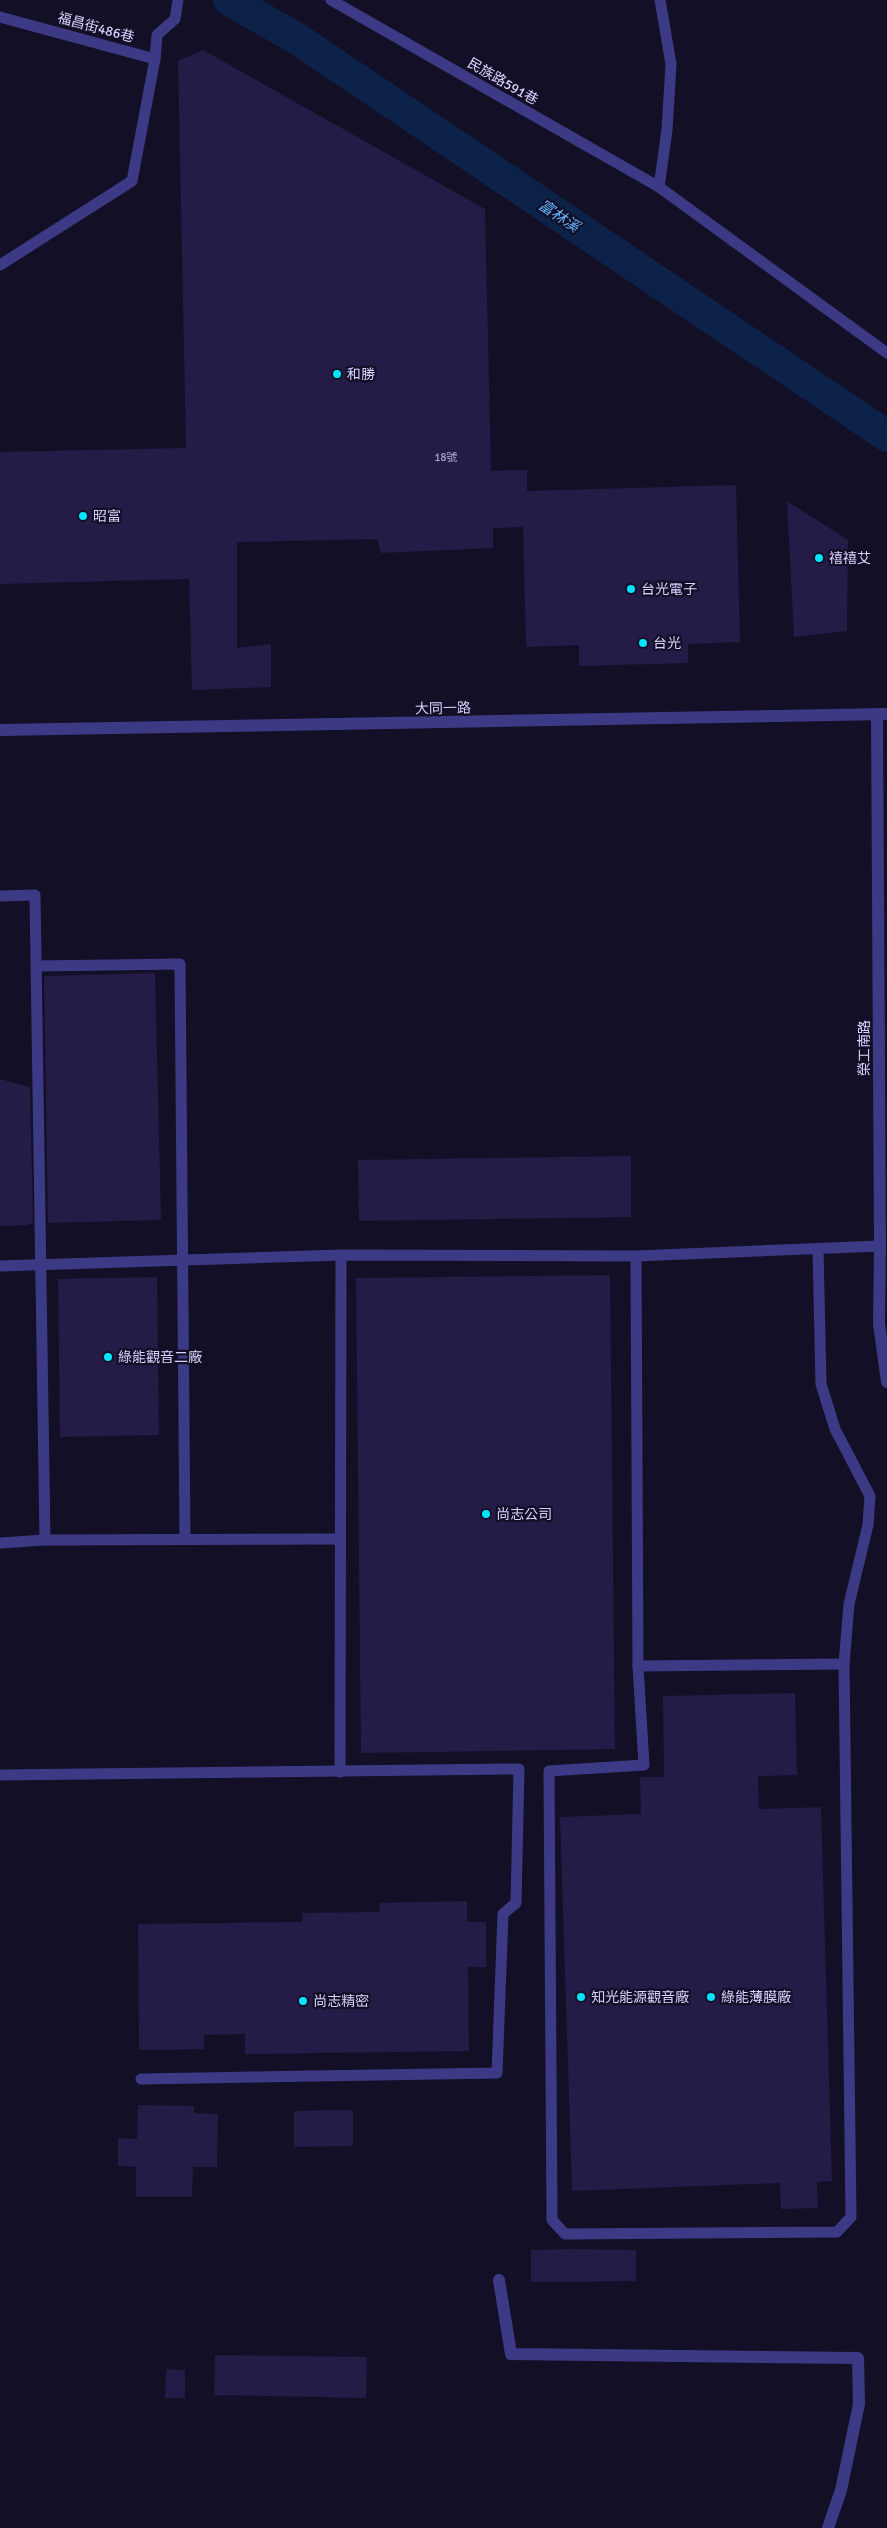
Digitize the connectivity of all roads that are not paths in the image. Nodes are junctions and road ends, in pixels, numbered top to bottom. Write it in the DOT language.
graph roads {
  1 [pos="178,0"];
  2 [pos="331,0"];
  3 [pos="660,0"];
  4 [pos="0,17"];
  5 [pos="155,58"];
  6 [pos="659,187"];
  7 [pos="0,265"];
  8 [pos="887,353"];
  9 [pos="882,714"];
  10 [pos="0,730"];
  11 [pos="0,896"];
  12 [pos="37,966"];
  13 [pos="880,1246"];
  14 [pos="818,1249"];
  15 [pos="341,1255"];
  16 [pos="636,1256"];
  17 [pos="183,1259"];
  18 [pos="39,1264"];
  19 [pos="0,1266"];
  20 [pos="887,1382"];
  21 [pos="340,1538"];
  22 [pos="185,1539"];
  23 [pos="45,1540"];
  24 [pos="0,1542"];
  25 [pos="844,1664"];
  26 [pos="638,1666"];
  27 [pos="340,1772"];
  28 [pos="0,1775"];
  29 [pos="140,2079"];
  30 [pos="499,2280"];
  31 [pos="828,2528"];
  1 -- 5 [label="lane"];
  2 -- 6 [label="lane, 民族路591巷"];
  3 -- 6 [label="lane"];
  4 -- 5 [label="lane, 福昌街486巷"];
  5 -- 7 [label="lane"];
  6 -- 8 [label="lane, 民族路591巷"];
  9 -- 10 [label="street, 大同一路"];
  9 -- 13 [label="street, 榮工南路"];
  11 -- 12 [label="lane"];
  12 -- 17 [label="lane"];
  12 -- 18 [label="lane"];
  13 -- 14 [label="lane"];
  13 -- 20 [label="street, 榮工南路"];
  14 -- 16 [label="lane"];
  14 -- 25 [label="lane"];
  15 -- 16 [label="lane"];
  15 -- 17 [label="lane"];
  15 -- 21 [label="lane"];
  16 -- 26 [label="lane"];
  17 -- 18 [label="lane"];
  17 -- 22 [label="lane"];
  18 -- 19 [label="lane"];
  18 -- 23 [label="lane"];
  21 -- 22 [label="lane"];
  21 -- 27 [label="lane"];
  22 -- 23 [label="lane"];
  23 -- 24 [label="lane"];
  25 -- 26 [label="lane"];
  25 -- 26 [label="lane"];
  27 -- 28 [label="lane"];
  27 -- 29 [label="lane"];
  30 -- 31 [label="street"];
}
